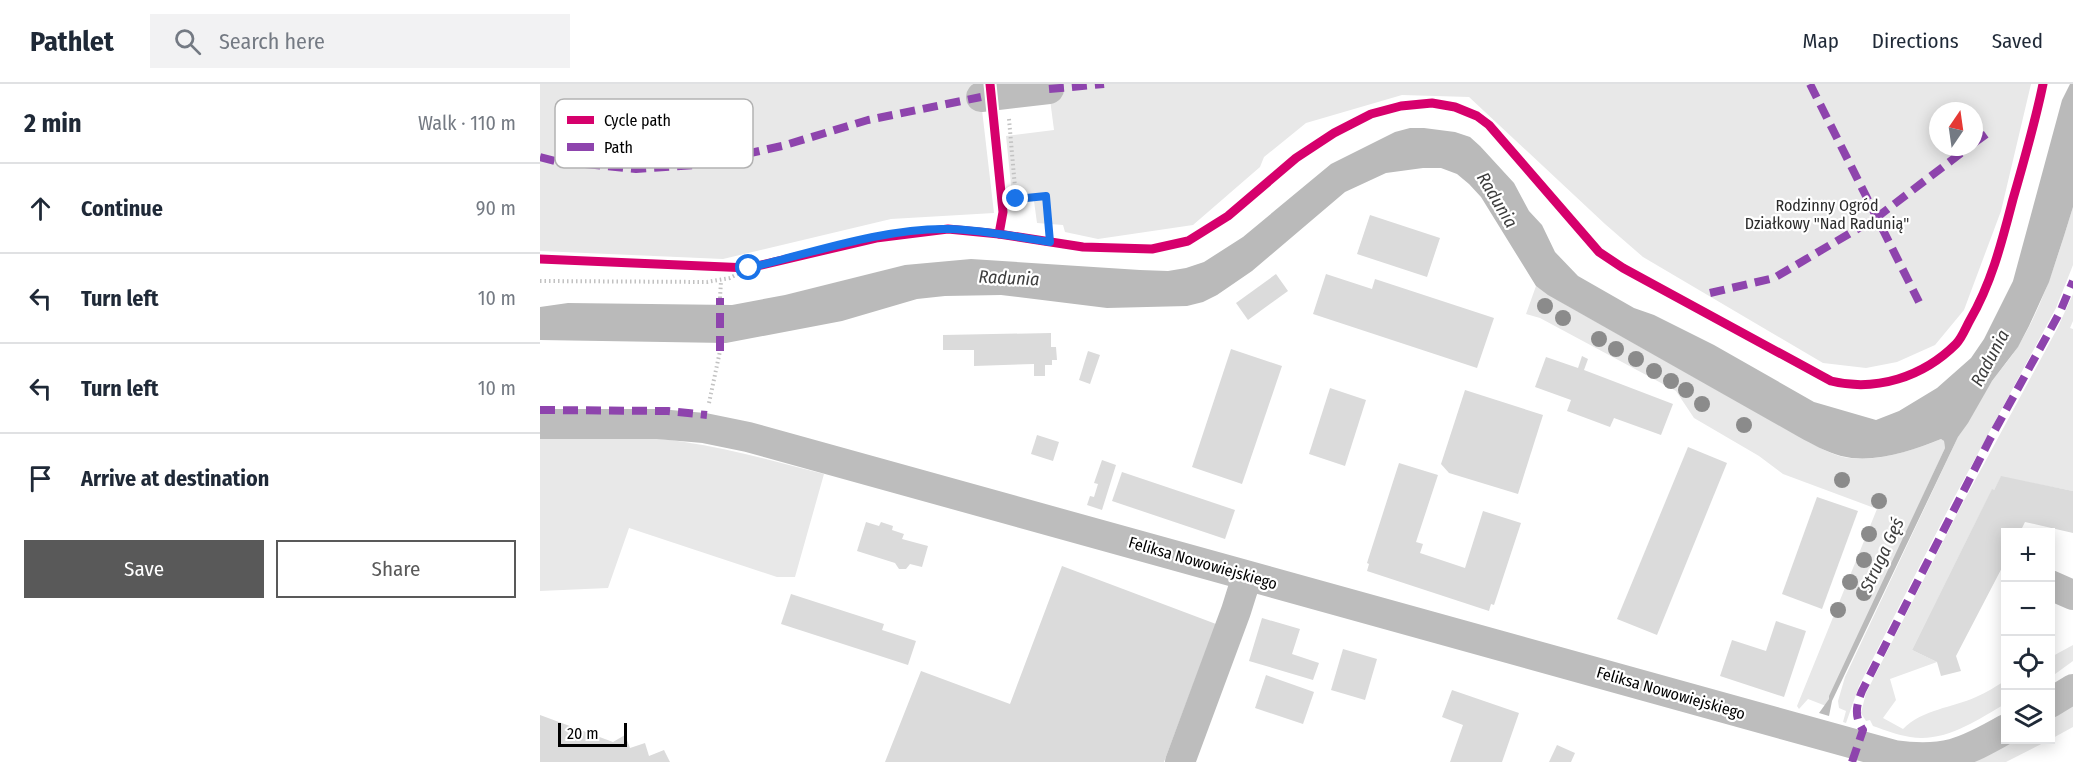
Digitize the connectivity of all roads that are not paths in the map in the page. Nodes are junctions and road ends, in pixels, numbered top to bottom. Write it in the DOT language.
graph roads {
  1 [pos="1049,89"];
  2 [pos="997,92"];
  3 [pos="540,424"];
  4 [pos="1247,576"];
  5 [pos="2055,587"];
  6 [pos="2073,596"];
  7 [pos="2073,689"];
  8 [pos="2055,700"];
  9 [pos="2001,732"];
  10 [pos="1910,760"];
  11 [pos="1180,762"];
  1 -- 2 [label="street"];
  3 -- 4 [label="street, Feliksa Nowowiejskiego"];
  4 -- 10 [label="street, Feliksa Nowowiejskiego"];
  4 -- 11 [label="street"];
  5 -- 6 [label="street"];
  7 -- 8 [label="street"];
  9 -- 10 [label="street, Feliksa Nowowiejskiego"];
}
